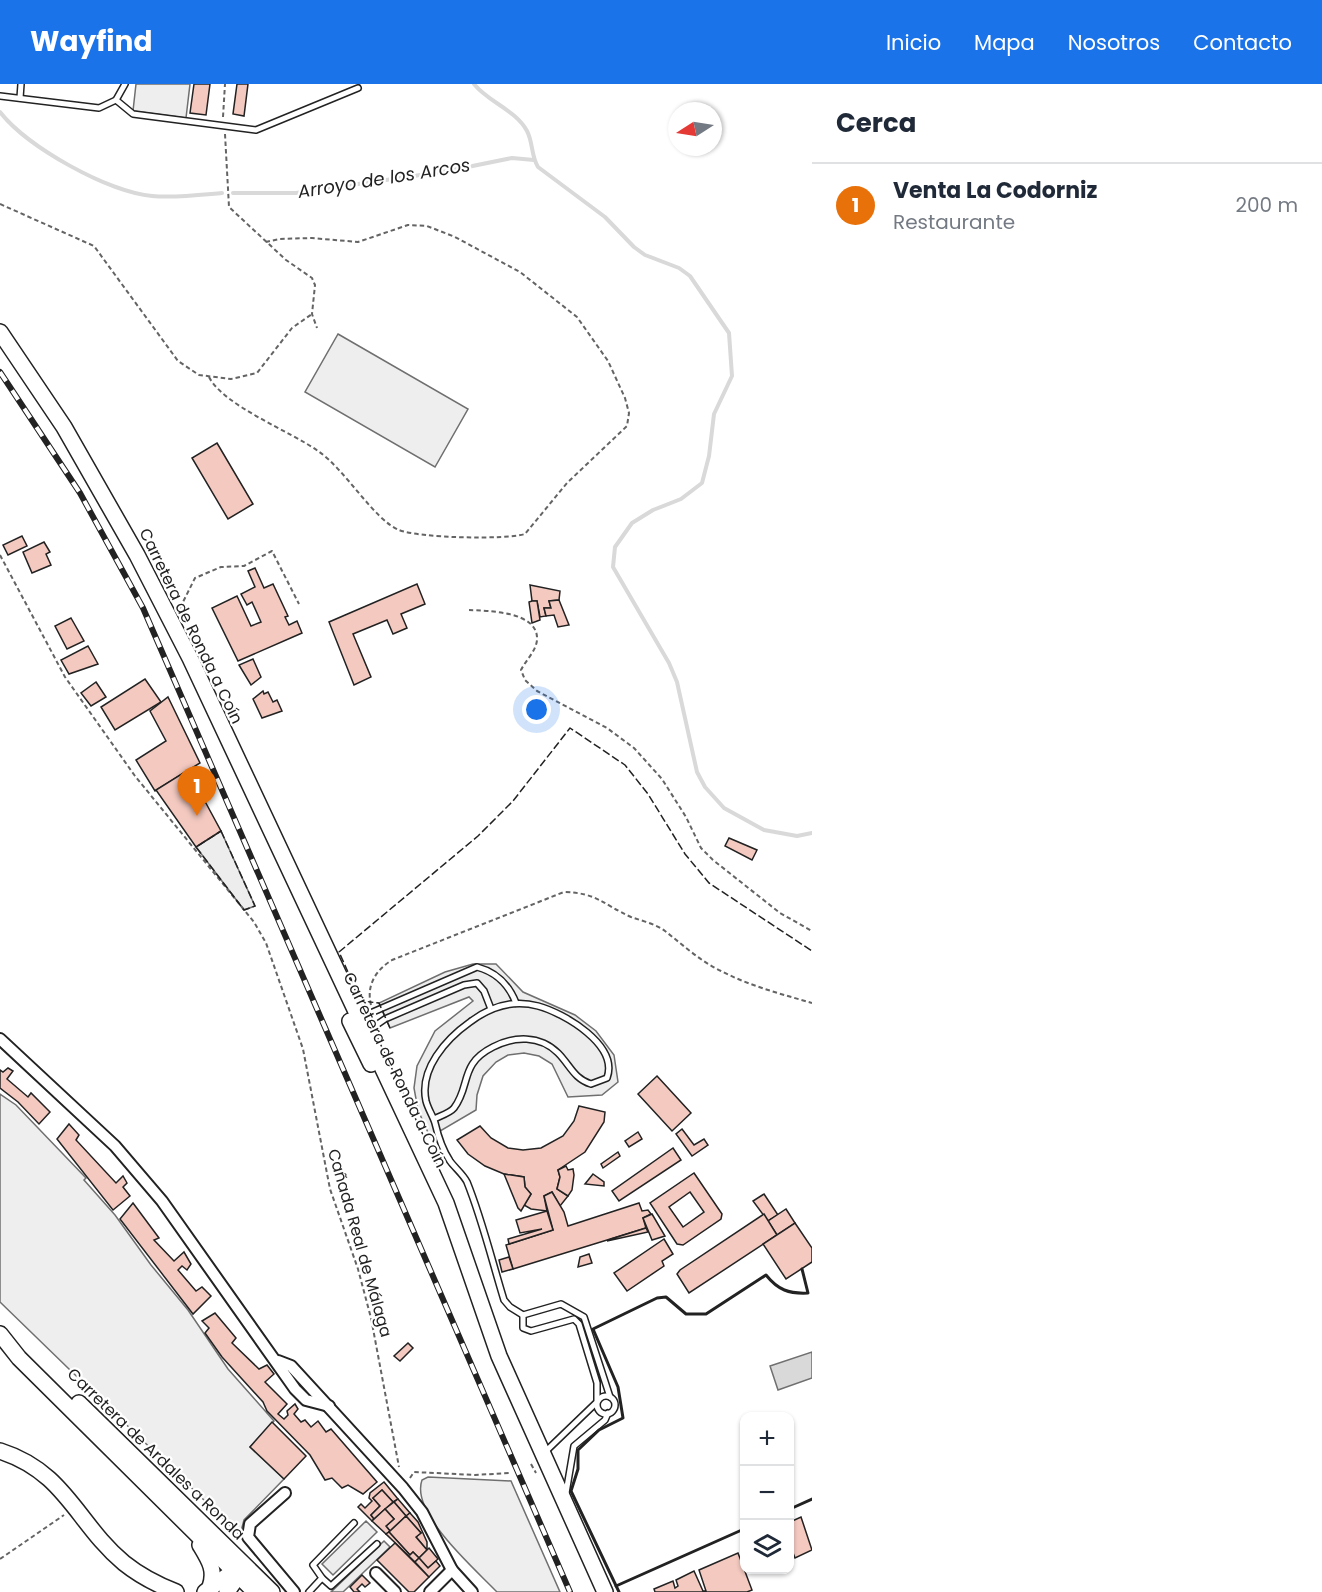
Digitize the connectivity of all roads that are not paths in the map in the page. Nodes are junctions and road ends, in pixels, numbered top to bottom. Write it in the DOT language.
graph roads {
  1 [pos="21,84"];
  2 [pos="125,84"];
  3 [pos="358,88"];
  4 [pos="0,96"];
  5 [pos="20,98"];
  6 [pos="116,100"];
  7 [pos="0,332"];
  8 [pos="0,346"];
  9 [pos="70,441"];
  10 [pos="270,832"];
  11 [pos="334,987"];
  12 [pos="516,1003"];
  13 [pos="491,1009"];
  14 [pos="367,1021"];
  15 [pos="0,1039"];
  16 [pos="376,1075"];
  17 [pos="434,1119"];
  18 [pos="451,1222"];
  19 [pos="523,1315"];
  20 [pos="0,1334"];
  21 [pos="13,1347"];
  22 [pos="610,1397"];
  23 [pos="597,1402"];
  24 [pos="608,1413"];
  25 [pos="0,1451"];
  26 [pos="543,1454"];
  27 [pos="285,1493"];
  28 [pos="564,1501"];
  29 [pos="183,1504"];
  30 [pos="354,1523"];
  31 [pos="194,1531"];
  32 [pos="377,1544"];
  33 [pos="452,1570"];
  34 [pos="236,1572"];
  35 [pos="376,1572"];
  36 [pos="322,1578"];
  37 [pos="208,1590"];
  38 [pos="176,1592"];
  39 [pos="227,1592"];
  40 [pos="255,1592"];
  41 [pos="263,1592"];
  42 [pos="272,1592"];
  43 [pos="294,1592"];
  44 [pos="309,1592"];
  45 [pos="395,1592"];
  46 [pos="430,1592"];
  47 [pos="472,1592"];
  48 [pos="605,1592"];
  1 -- 5 [label="lane"];
  2 -- 6 [label="lane"];
  3 -- 6 [label="lane"];
  4 -- 5 [label="lane"];
  5 -- 6 [label="lane"];
  7 -- 9 [label="main road, Carretera de Ronda a Coín"];
  8 -- 9 [label="main road, Carretera de Ronda a Coín"];
  9 -- 10 [label="main road, Carretera de Ronda a Coín"];
  10 -- 11 [label="main road, Carretera de Ronda a Coín"];
  10 -- 14 [label="main road, Carretera de Ronda a Coín"];
  11 -- 14 [label="main road"];
  11 -- 16 [label="main road, Carretera de Ronda a Coín"];
  12 -- 13 [label="lane"];
  12 -- 14 [label="lane"];
  12 -- 17 [label="lane"];
  13 -- 14 [label="lane"];
  13 -- 17 [label="lane"];
  14 -- 16 [label="main road"];
  14 -- 18 [label="main road, Carretera de Ronda a Coín"];
  15 -- 33 [label="street"];
  16 -- 18 [label="main road, Carretera de Ronda a Coín"];
  17 -- 19 [label="lane"];
  18 -- 26 [label="main road, Carretera de Ronda a Coín"];
  19 -- 22 [label="lane"];
  19 -- 23 [label="lane"];
  20 -- 21 [label="main road, Carretera de Ardales a Ronda"];
  21 -- 29 [label="main road, Carretera de Ardales a Ronda"];
  21 -- 31 [label="main road, Carretera de Ardales a Ronda"];
  22 -- 23 [label="lane"];
  22 -- 24 [label="lane"];
  23 -- 24 [label="lane"];
  23 -- 26 [label="lane"];
  24 -- 28 [label="lane"];
  25 -- 38 [label="main road"];
  26 -- 28 [label="main road, Carretera de Ronda a Coín"];
  27 -- 43 [label="street"];
  28 -- 48 [label="main road, Carretera de Ronda a Coín"];
  29 -- 34 [label="main road"];
  29 -- 42 [label="main road, Carretera de Ardales a Ronda"];
  30 -- 36 [label="lane"];
  31 -- 34 [label="main road, Carretera de Ardales a Ronda"];
  31 -- 37 [label="main road"];
  32 -- 36 [label="lane"];
  33 -- 46 [label="street"];
  33 -- 47 [label="street"];
  34 -- 37 [label="main road"];
  34 -- 39 [label="main road"];
  34 -- 40 [label="main road, Carretera de Ardales a Ronda"];
  34 -- 41 [label="main road"];
  35 -- 45 [label="street"];
  36 -- 44 [label="lane"];
}
